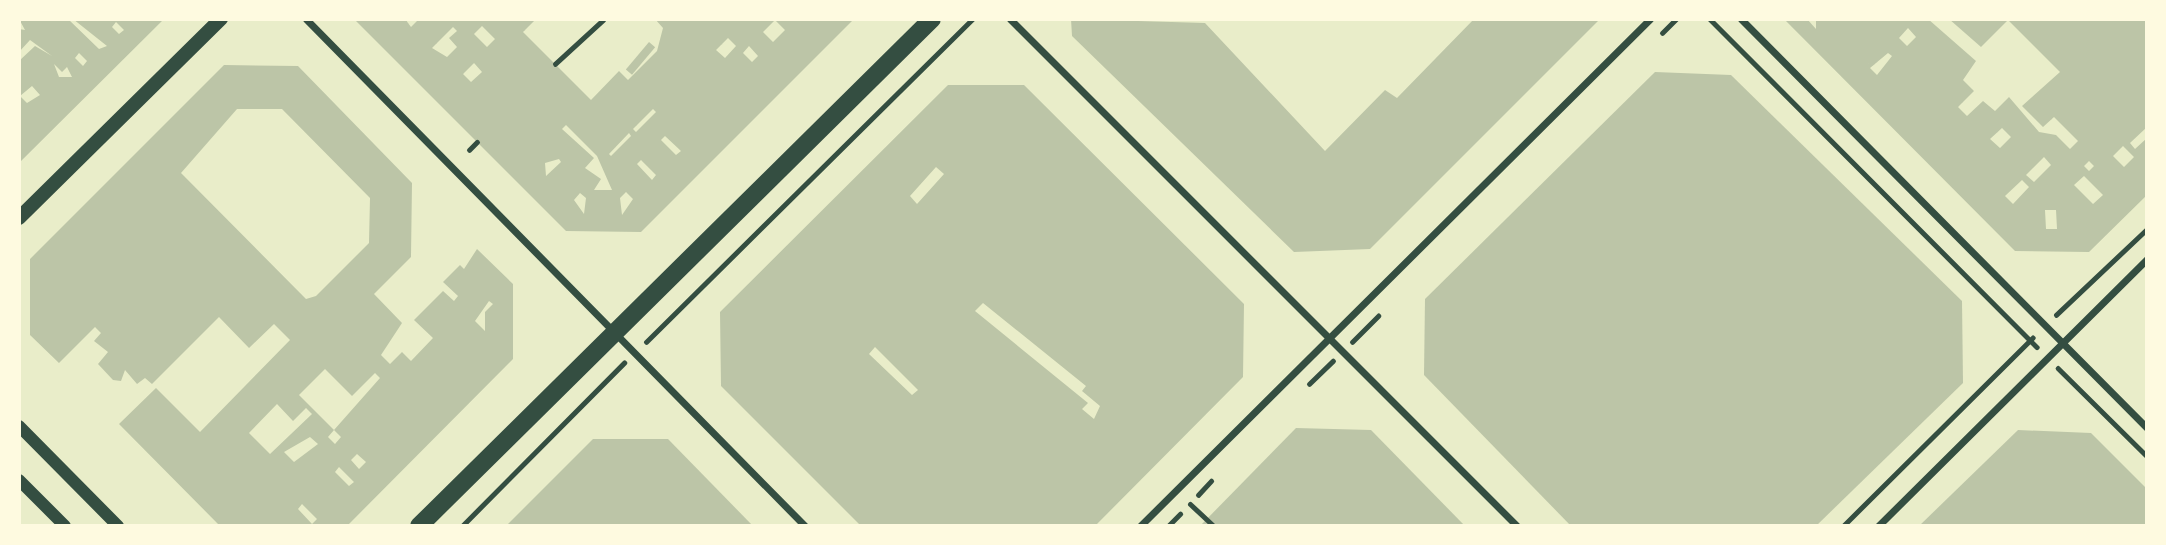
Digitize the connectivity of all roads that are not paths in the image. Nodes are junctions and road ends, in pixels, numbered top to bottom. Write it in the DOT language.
graph roads {
  1 [pos="221,19"];
  2 [pos="306,19"];
  3 [pos="932,19"];
  4 [pos="1010,19"];
  5 [pos="1650,19"];
  6 [pos="1741,19"];
  7 [pos="19,218"];
  8 [pos="2147,259"];
  9 [pos="616,336"];
  10 [pos="1329,338"];
  11 [pos="2063,344"];
  12 [pos="19,426"];
  13 [pos="2147,428"];
  14 [pos="19,480"];
  15 [pos="1190,504"];
  16 [pos="65,526"];
  17 [pos="118,526"];
  18 [pos="419,526"];
  19 [pos="805,526"];
  20 [pos="1140,526"];
  21 [pos="1214,526"];
  22 [pos="1517,526"];
  23 [pos="1878,526"];
  1 -- 7 [label="main road"];
  2 -- 9 [label="street"];
  3 -- 9 [label="main road"];
  4 -- 10 [label="street"];
  5 -- 10 [label="street"];
  6 -- 11 [label="street"];
  8 -- 11 [label="street"];
  9 -- 18 [label="main road"];
  9 -- 19 [label="street"];
  10 -- 20 [label="street"];
  10 -- 22 [label="street"];
  11 -- 13 [label="street"];
  11 -- 23 [label="street"];
  12 -- 17 [label="street"];
  14 -- 16 [label="street"];
  15 -- 21 [label="lane"];
}
